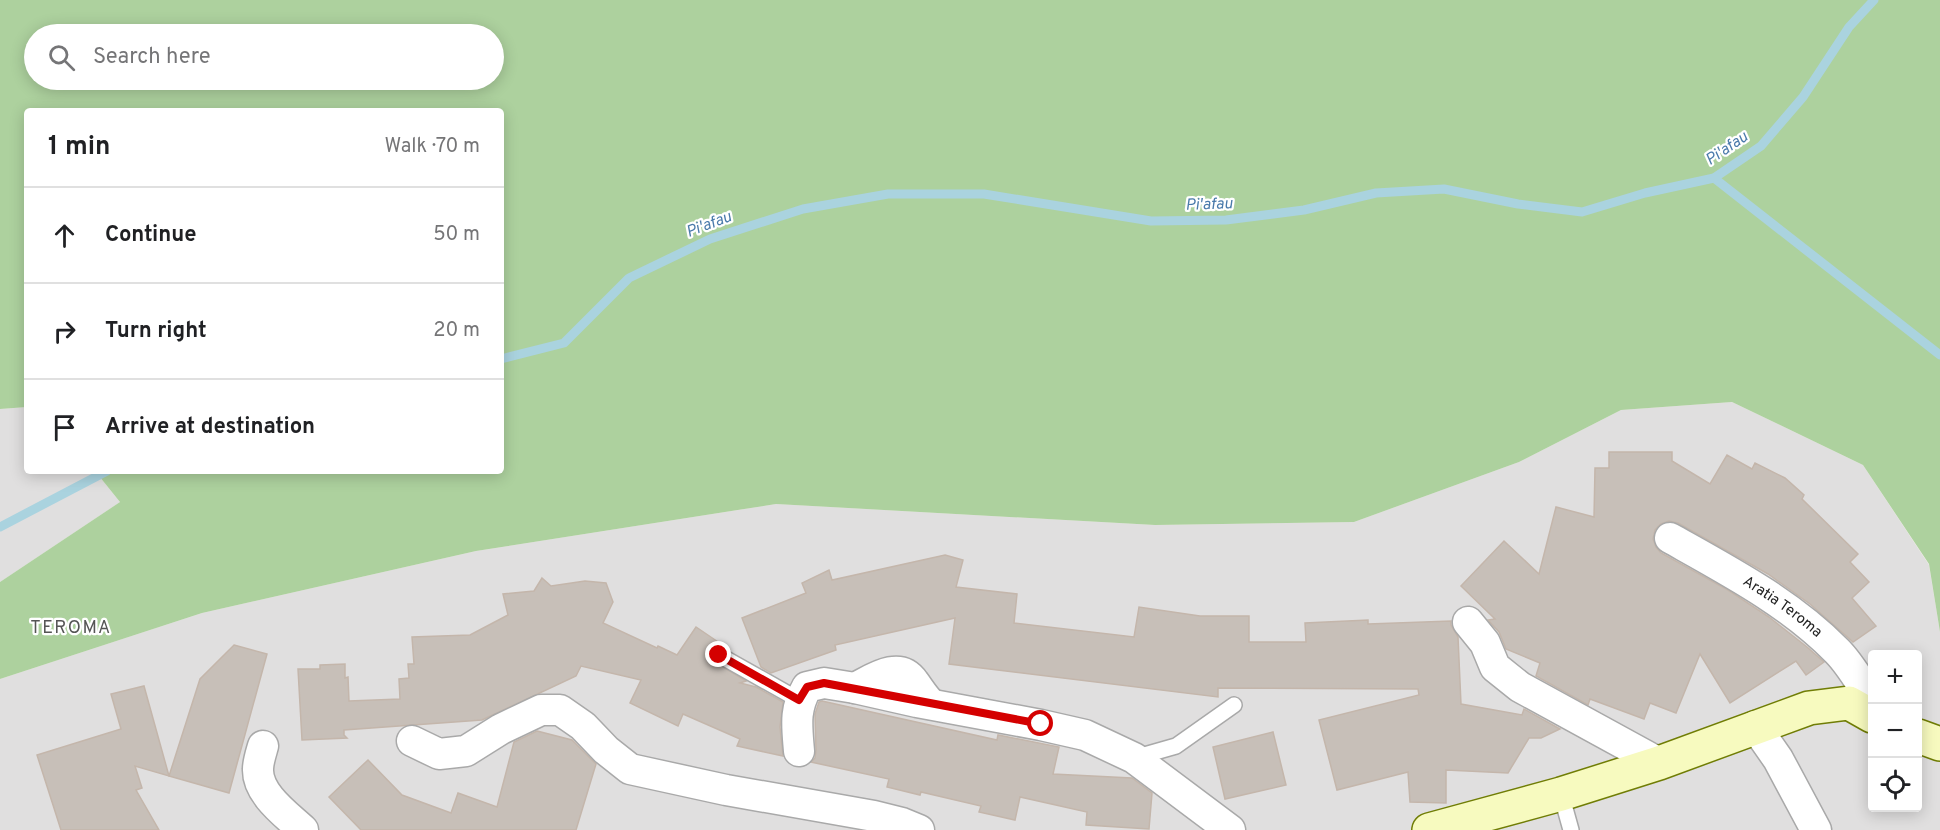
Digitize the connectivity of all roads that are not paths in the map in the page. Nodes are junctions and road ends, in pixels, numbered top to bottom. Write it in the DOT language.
graph roads {
  1 [pos="1670,538"];
  2 [pos="1468,622"];
  3 [pos="719,655"];
  4 [pos="1868,694"];
  5 [pos="799,700"];
  6 [pos="1234,705"];
  7 [pos="1868,714"];
  8 [pos="1755,726"];
  9 [pos="1922,738"];
  10 [pos="412,741"];
  11 [pos="1940,744"];
  12 [pos="263,746"];
  13 [pos="799,751"];
  14 [pos="1134,758"];
  15 [pos="1659,763"];
  16 [pos="1561,794"];
  17 [pos="303,830"];
  18 [pos="919,830"];
  19 [pos="1230,830"];
  20 [pos="1429,830"];
  21 [pos="1571,830"];
  22 [pos="1816,830"];
  1 -- 4 [label="street, Aratia Teroma"];
  2 -- 15 [label="street"];
  3 -- 5 [label="lane"];
  5 -- 13 [label="street"];
  5 -- 14 [label="street"];
  6 -- 14 [label="lane"];
  7 -- 8 [label="main road"];
  8 -- 15 [label="main road"];
  8 -- 22 [label="street"];
  9 -- 11 [label="main road"];
  10 -- 18 [label="street"];
  12 -- 17 [label="street"];
  14 -- 19 [label="street"];
  15 -- 16 [label="main road"];
  16 -- 20 [label="main road"];
  16 -- 21 [label="lane"];
}
